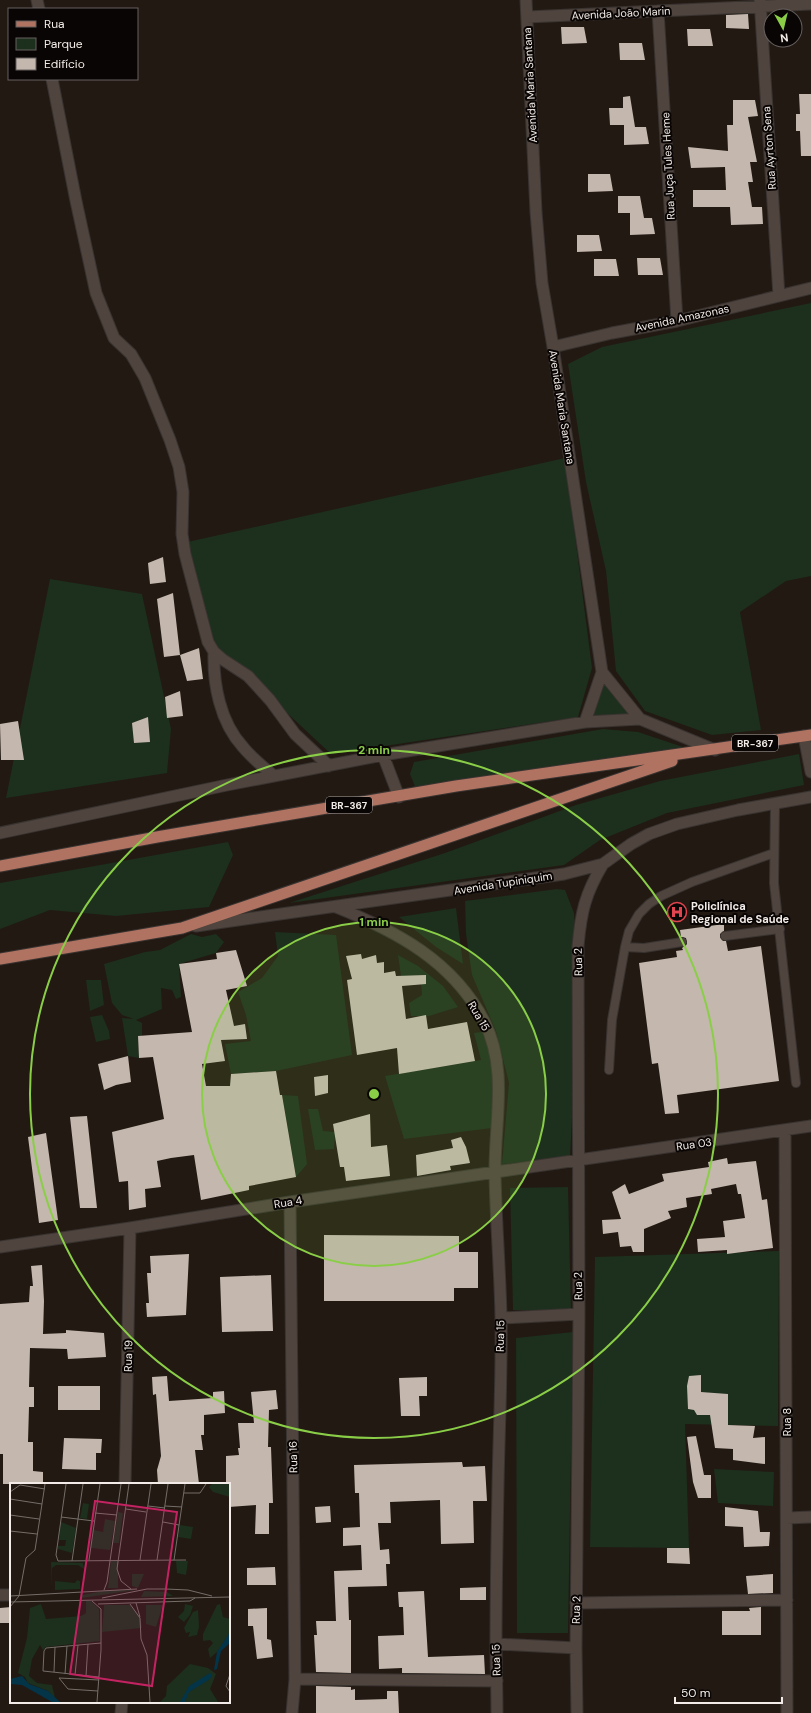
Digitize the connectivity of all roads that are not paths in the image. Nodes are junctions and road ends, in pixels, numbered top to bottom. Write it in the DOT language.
graph roads {
  1 [pos="526,0"];
  2 [pos="760,3"];
  3 [pos="811,4"];
  4 [pos="658,11"];
  5 [pos="527,17"];
  6 [pos="52,80"];
  7 [pos="811,288"];
  8 [pos="779,296"];
  9 [pos="677,321"];
  10 [pos="553,347"];
  11 [pos="214,652"];
  12 [pos="602,672"];
  13 [pos="640,719"];
  14 [pos="585,722"];
  15 [pos="808,735"];
  16 [pos="715,750"];
  17 [pos="699,752"];
  18 [pos="383,755"];
  19 [pos="329,766"];
  20 [pos="811,772"];
  21 [pos="274,776"];
  22 [pos="400,797"];
  23 [pos="811,797"];
  24 [pos="775,804"];
  25 [pos="0,834"];
  26 [pos="774,853"];
  27 [pos="603,864"];
  28 [pos="0,866"];
  29 [pos="336,907"];
  30 [pos="182,928"];
  31 [pos="780,929"];
  32 [pos="725,936"];
  33 [pos="682,942"];
  34 [pos="625,948"];
  35 [pos="0,959"];
  36 [pos="608,1070"];
  37 [pos="796,1083"];
  38 [pos="811,1126"];
  39 [pos="786,1130"];
  40 [pos="577,1161"];
  41 [pos="495,1172"];
  42 [pos="290,1202"];
  43 [pos="130,1228"];
  44 [pos="0,1247"];
  45 [pos="579,1314"];
  46 [pos="501,1318"];
  47 [pos="126,1483"];
  48 [pos="811,1517"];
  49 [pos="787,1518"];
  50 [pos="10,1595"];
  51 [pos="0,1596"];
  52 [pos="787,1600"];
  53 [pos="576,1603"];
  54 [pos="496,1644"];
  55 [pos="576,1648"];
  56 [pos="295,1679"];
  57 [pos="497,1681"];
  58 [pos="122,1703"];
  59 [pos="121,1713"];
  60 [pos="292,1713"];
  61 [pos="497,1713"];
  62 [pos="577,1713"];
  63 [pos="787,1713"];
  1 -- 5 [label="street, Avenida Maria Santana"];
  2 -- 3 [label="street, Avenida João Marin"];
  2 -- 4 [label="street, Avenida João Marin"];
  2 -- 8 [label="street, Rua Ayrton Sena"];
  4 -- 5 [label="street, Avenida João Marin"];
  4 -- 9 [label="street, Rua Juça Tules Heme"];
  5 -- 10 [label="street, Avenida Maria Santana"];
  6 -- 11 [label="street"];
  7 -- 8 [label="street, Avenida Amazonas"];
  8 -- 9 [label="street, Avenida Amazonas"];
  9 -- 10 [label="street, Avenida Amazonas"];
  10 -- 12 [label="street, Avenida Maria Santana"];
  11 -- 19 [label="street"];
  11 -- 21 [label="street"];
  12 -- 13 [label="street"];
  12 -- 14 [label="street"];
  13 -- 14 [label="street"];
  13 -- 16 [label="street"];
  14 -- 18 [label="street"];
  15 -- 16 [label="main road, BR-367"];
  15 -- 20 [label="street"];
  16 -- 17 [label="main road, BR-367"];
  17 -- 22 [label="main road, BR-367"];
  17 -- 30 [label="main road, BR-367"];
  18 -- 19 [label="street"];
  18 -- 22 [label="street"];
  19 -- 21 [label="street"];
  21 -- 25 [label="street"];
  22 -- 28 [label="main road, BR-367"];
  23 -- 24 [label="street, Avenida Tupiniquim"];
  24 -- 26 [label="lane"];
  24 -- 27 [label="street, Avenida Tupiniquim"];
  26 -- 31 [label="lane"];
  26 -- 34 [label="lane"];
  27 -- 29 [label="street, Avenida Tupiniquim"];
  27 -- 40 [label="street, Rua 2"];
  29 -- 30 [label="street, Avenida Tupiniquim"];
  29 -- 41 [label="street, Rua 15"];
  30 -- 35 [label="main road, BR-367"];
  31 -- 32 [label="lane"];
  31 -- 37 [label="lane"];
  33 -- 34 [label="lane"];
  34 -- 36 [label="lane"];
  38 -- 39 [label="street, Rua 03"];
  39 -- 40 [label="street, Rua 03"];
  39 -- 49 [label="street, Rua 8"];
  40 -- 41 [label="street, Rua 4"];
  40 -- 45 [label="street, Rua 2"];
  41 -- 42 [label="street, Rua 4"];
  41 -- 46 [label="street, Rua 15"];
  42 -- 43 [label="street, Rua 4"];
  42 -- 56 [label="street, Rua 16"];
  43 -- 44 [label="street, Rua 4"];
  43 -- 47 [label="street, Rua 19"];
  45 -- 46 [label="street"];
  45 -- 53 [label="street, Rua 2"];
  46 -- 54 [label="street, Rua 15"];
  48 -- 49 [label="street"];
  49 -- 52 [label="street, Rua 8"];
  50 -- 51 [label="street"];
  52 -- 53 [label="street"];
  52 -- 63 [label="street, Rua 8"];
  53 -- 55 [label="street, Rua 2"];
  54 -- 55 [label="street"];
  54 -- 57 [label="street, Rua 15"];
  55 -- 62 [label="street, Rua 2"];
  56 -- 57 [label="street"];
  56 -- 60 [label="street, Rua 16"];
  57 -- 61 [label="street, Rua 15"];
  58 -- 59 [label="street"];
}
